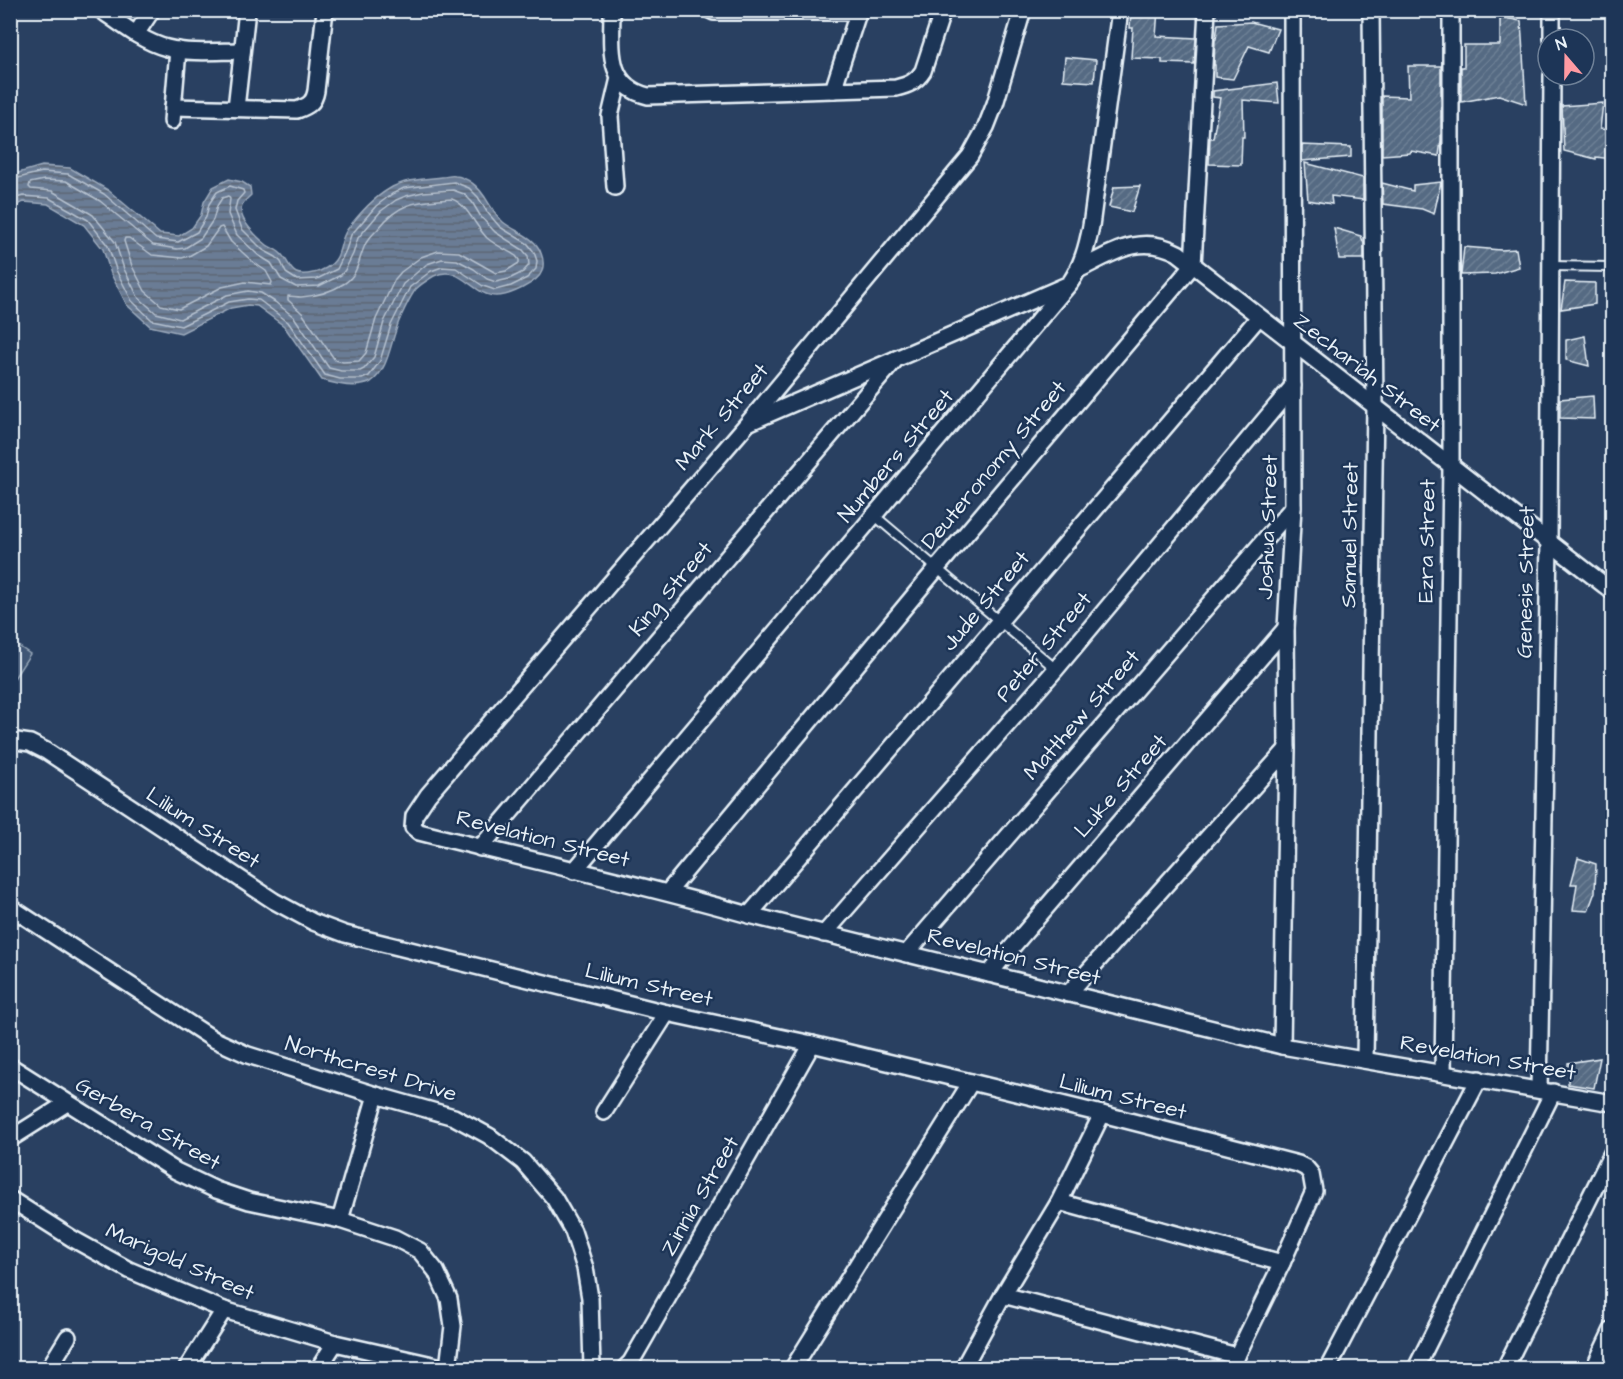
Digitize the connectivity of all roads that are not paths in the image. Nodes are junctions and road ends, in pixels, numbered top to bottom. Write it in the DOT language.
graph roads {
  1 [pos="101,10"];
  2 [pos="152,10"];
  3 [pos="247,10"];
  4 [pos="325,10"];
  5 [pos="612,10"];
  6 [pos="710,10"];
  7 [pos="943,10"];
  8 [pos="1023,10"];
  9 [pos="1120,10"];
  10 [pos="1207,10"];
  11 [pos="1292,10"];
  12 [pos="1371,10"];
  13 [pos="1451,10"];
  14 [pos="1552,10"];
  15 [pos="776,11"];
  16 [pos="858,11"];
  17 [pos="1552,27"];
  18 [pos="136,34"];
  19 [pos="178,50"];
  20 [pos="242,51"];
  21 [pos="620,78"];
  22 [pos="1552,87"];
  23 [pos="833,90"];
  24 [pos="236,108"];
  25 [pos="615,187"];
  26 [pos="1193,265"];
  27 [pos="1550,266"];
  28 [pos="1612,267"];
  29 [pos="1080,269"];
  30 [pos="1070,283"];
  31 [pos="1258,317"];
  32 [pos="1292,342"];
  33 [pos="896,359"];
  34 [pos="1293,386"];
  35 [pos="1375,406"];
  36 [pos="748,423"];
  37 [pos="1451,466"];
  38 [pos="1293,507"];
  39 [pos="875,516"];
  40 [pos="1550,543"];
  41 [pos="937,568"];
  42 [pos="1612,591"];
  43 [pos="999,620"];
  44 [pos="1286,627"];
  45 [pos="1056,669"];
  46 [pos="10,741"];
  47 [pos="1287,749"];
  48 [pos="413,827"];
  49 [pos="480,848"];
  50 [pos="574,871"];
  51 [pos="668,892"];
  52 [pos="10,907"];
  53 [pos="749,915"];
  54 [pos="824,934"];
  55 [pos="906,954"];
  56 [pos="989,974"];
  57 [pos="1068,994"];
  58 [pos="667,1013"];
  59 [pos="812,1044"];
  60 [pos="1282,1046"];
  61 [pos="1365,1060"];
  62 [pos="10,1066"];
  63 [pos="1443,1073"];
  64 [pos="1479,1079"];
  65 [pos="971,1082"];
  66 [pos="1546,1091"];
  67 [pos="376,1095"];
  68 [pos="1612,1102"];
  69 [pos="67,1103"];
  70 [pos="604,1112"];
  71 [pos="1102,1114"];
  72 [pos="10,1139"];
  73 [pos="1612,1153"];
  74 [pos="10,1199"];
  75 [pos="1059,1202"];
  76 [pos="339,1220"];
  77 [pos="1282,1263"];
  78 [pos="1003,1295"];
  79 [pos="224,1310"];
  80 [pos="1612,1330"];
  81 [pos="68,1337"];
  82 [pos="335,1343"];
  83 [pos="1234,1362"];
  84 [pos="49,1368"];
  85 [pos="187,1368"];
  86 [pos="319,1368"];
  87 [pos="447,1368"];
  88 [pos="592,1368"];
  89 [pos="625,1368"];
  90 [pos="793,1368"];
  91 [pos="963,1368"];
  92 [pos="1328,1368"];
  93 [pos="1416,1368"];
  94 [pos="1505,1368"];
  95 [pos="1594,1368"];
  1 -- 18 [label="street"];
  2 -- 18 [label="street"];
  3 -- 20 [label="street"];
  4 -- 24 [label="street"];
  5 -- 21 [label="street"];
  6 -- 15 [label="street"];
  7 -- 23 [label="street"];
  8 -- 36 [label="street, Mark Street"];
  9 -- 29 [label="street, Numbers Street"];
  10 -- 26 [label="street"];
  11 -- 32 [label="street, Joshua Street"];
  12 -- 35 [label="street, Samuel Street"];
  13 -- 37 [label="street, Ezra Street"];
  14 -- 17 [label="street"];
  15 -- 16 [label="street"];
  16 -- 23 [label="street"];
  18 -- 19 [label="street"];
  19 -- 20 [label="street"];
  19 -- 24 [label="street"];
  20 -- 24 [label="street"];
  21 -- 23 [label="street"];
  21 -- 25 [label="street"];
  22 -- 27 [label="street, Genesis Street"];
  26 -- 29 [label="street, Zechariah Street"];
  26 -- 31 [label="street, Zechariah Street"];
  26 -- 41 [label="street, Deuteronomy Street"];
  27 -- 28 [label="lane"];
  27 -- 40 [label="street, Genesis Street"];
  29 -- 30 [label="street, Numbers Street"];
  30 -- 33 [label="street"];
  30 -- 39 [label="street, Numbers Street"];
  31 -- 32 [label="street, Zechariah Street"];
  31 -- 43 [label="street, Jude Street"];
  32 -- 34 [label="street, Joshua Street"];
  32 -- 35 [label="street, Zechariah Street"];
  33 -- 36 [label="street"];
  33 -- 49 [label="street, King Street"];
  34 -- 38 [label="street, Joshua Street"];
  34 -- 45 [label="street, Peter Street"];
  35 -- 37 [label="street, Zechariah Street"];
  35 -- 61 [label="street, Samuel Street"];
  36 -- 48 [label="street, Mark Street"];
  37 -- 40 [label="street, Zechariah Street"];
  37 -- 63 [label="street, Ezra Street"];
  38 -- 44 [label="street, Joshua Street"];
  38 -- 55 [label="street, Matthew Street"];
  39 -- 41 [label="lane"];
  39 -- 50 [label="street, Numbers Street"];
  40 -- 42 [label="street, Zechariah Street"];
  40 -- 66 [label="street, Genesis Street"];
  41 -- 43 [label="lane"];
  41 -- 51 [label="street, Deuteronomy Street"];
  43 -- 45 [label="lane"];
  43 -- 53 [label="street, Jude Street"];
  44 -- 47 [label="street, Joshua Street"];
  44 -- 56 [label="street, Luke Street"];
  45 -- 54 [label="street, Peter Street"];
  46 -- 58 [label="street, Lilium Street"];
  47 -- 57 [label="street"];
  47 -- 60 [label="street, Joshua Street"];
  48 -- 49 [label="street, Revelation Street"];
  49 -- 50 [label="street, Revelation Street"];
  50 -- 51 [label="street, Revelation Street"];
  51 -- 53 [label="street, Revelation Street"];
  52 -- 67 [label="street, Northcrest Drive"];
  53 -- 54 [label="street, Revelation Street"];
  54 -- 55 [label="street, Revelation Street"];
  55 -- 56 [label="street, Revelation Street"];
  56 -- 57 [label="street, Revelation Street"];
  57 -- 60 [label="street, Revelation Street"];
  58 -- 59 [label="street, Lilium Street"];
  58 -- 70 [label="street"];
  59 -- 65 [label="street, Lilium Street"];
  59 -- 89 [label="street, Zinnia Street"];
  60 -- 61 [label="street, Revelation Street"];
  61 -- 63 [label="street, Revelation Street"];
  62 -- 69 [label="street, Gerbera Street"];
  63 -- 64 [label="street, Revelation Street"];
  64 -- 66 [label="street, Revelation Street"];
  64 -- 92 [label="street"];
  65 -- 71 [label="street, Lilium Street"];
  65 -- 90 [label="street"];
  66 -- 68 [label="street, Revelation Street"];
  66 -- 93 [label="street"];
  67 -- 76 [label="street"];
  67 -- 88 [label="street, Northcrest Drive"];
  69 -- 72 [label="street"];
  69 -- 76 [label="street, Gerbera Street"];
  71 -- 75 [label="street"];
  71 -- 77 [label="street, Lilium Street"];
  73 -- 94 [label="street"];
  74 -- 79 [label="street, Marigold Street"];
  75 -- 77 [label="street"];
  75 -- 78 [label="street"];
  76 -- 87 [label="street, Gerbera Street"];
  77 -- 83 [label="street"];
  78 -- 83 [label="street"];
  78 -- 91 [label="street"];
  79 -- 82 [label="street, Marigold Street"];
  79 -- 85 [label="street"];
  80 -- 95 [label="street"];
  81 -- 84 [label="street"];
  82 -- 86 [label="street"];
  82 -- 87 [label="street, Marigold Street"];
}
